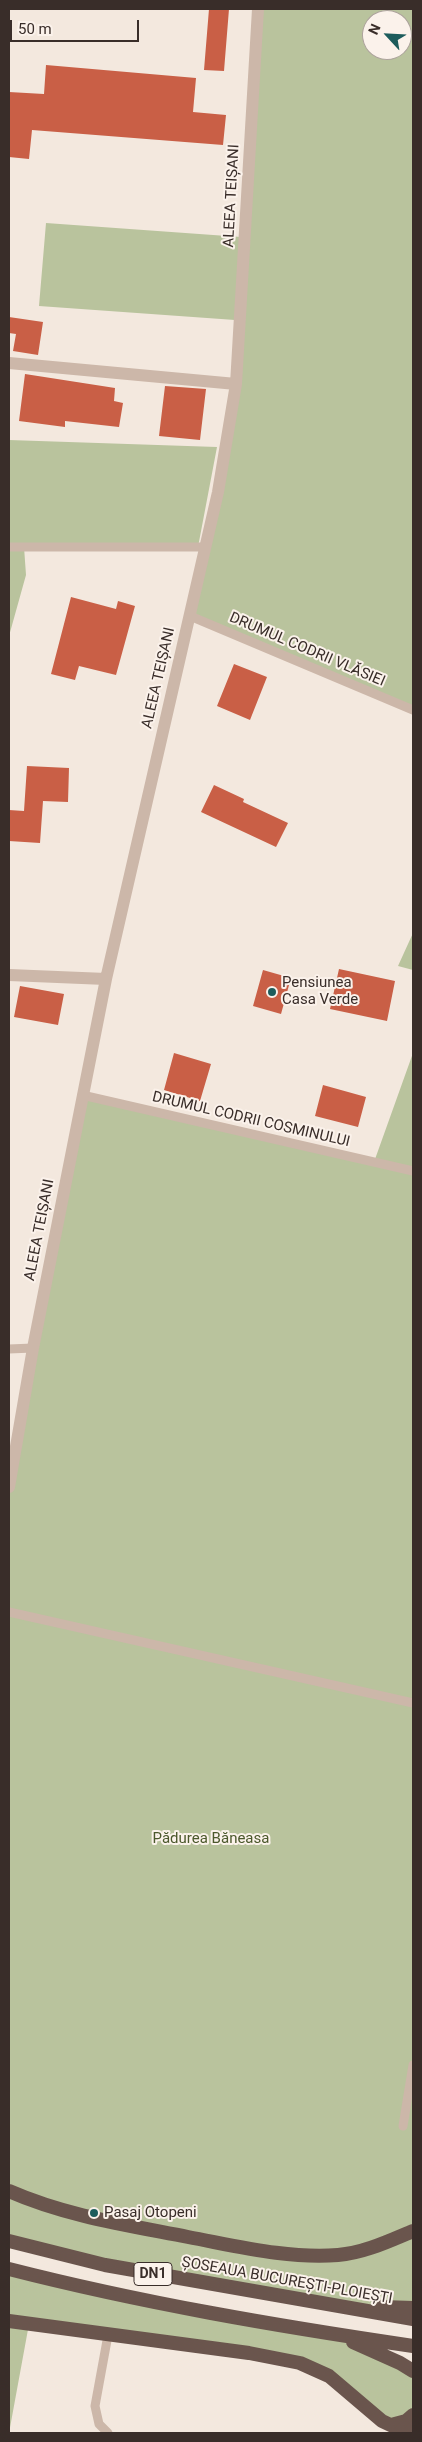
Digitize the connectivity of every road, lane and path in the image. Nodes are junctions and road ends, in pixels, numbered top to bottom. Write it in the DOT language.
graph roads {
  1 [pos="258,9"];
  2 [pos="9,363"];
  3 [pos="236,384"];
  4 [pos="9,547"];
  5 [pos="206,547"];
  6 [pos="190,616"];
  7 [pos="413,710"];
  8 [pos="9,975"];
  9 [pos="106,979"];
  10 [pos="82,1095"];
  11 [pos="413,1171"];
  12 [pos="33,1348"];
  13 [pos="9,1349"];
  14 [pos="9,1487"];
  15 [pos="9,1612"];
  16 [pos="413,1703"];
  17 [pos="413,2065"];
  18 [pos="403,2126"];
  19 [pos="9,2191"];
  20 [pos="413,2231"];
  21 [pos="9,2241"];
  22 [pos="9,2269"];
  23 [pos="341,2307"];
  24 [pos="413,2308"];
  25 [pos="9,2320"];
  26 [pos="413,2320"];
  27 [pos="108,2335"];
  28 [pos="336,2335"];
  29 [pos="413,2346"];
  30 [pos="413,2371"];
  31 [pos="413,2415"];
  32 [pos="390,2425"];
  33 [pos="413,2428"];
  34 [pos="108,2433"];
  1 -- 3 [label="street, ALEEA TEIȘANI"];
  2 -- 3 [label="street"];
  3 -- 5 [label="street, ALEEA TEIȘANI"];
  4 -- 5 [label="lane"];
  5 -- 6 [label="street, ALEEA TEIȘANI"];
  6 -- 7 [label="lane, DRUMUL CODRII VLĂSIEI"];
  6 -- 9 [label="street, ALEEA TEIȘANI"];
  8 -- 9 [label="street"];
  9 -- 10 [label="street, ALEEA TEIȘANI"];
  10 -- 11 [label="lane, DRUMUL CODRII COSMINULUI"];
  10 -- 12 [label="street, ALEEA TEIȘANI"];
  12 -- 13 [label="lane"];
  12 -- 14 [label="street, ALEEA TEIȘANI"];
  15 -- 16 [label="lane"];
  17 -- 18 [label="lane"];
  19 -- 20 [label="highway"];
  21 -- 23 [label="highway, ȘOSEAUA BUCUREȘTI-PLOIEȘTI / DN1"];
  22 -- 28 [label="highway, DN1"];
  23 -- 24 [label="highway"];
  23 -- 26 [label="highway, ȘOSEAUA BUCUREȘTI-PLOIEȘTI / DN1"];
  25 -- 27 [label="highway"];
  27 -- 32 [label="highway"];
  27 -- 34 [label="lane"];
  28 -- 29 [label="highway, DN1"];
  28 -- 30 [label="highway"];
  31 -- 32 [label="highway"];
  32 -- 33 [label="highway"];
}
